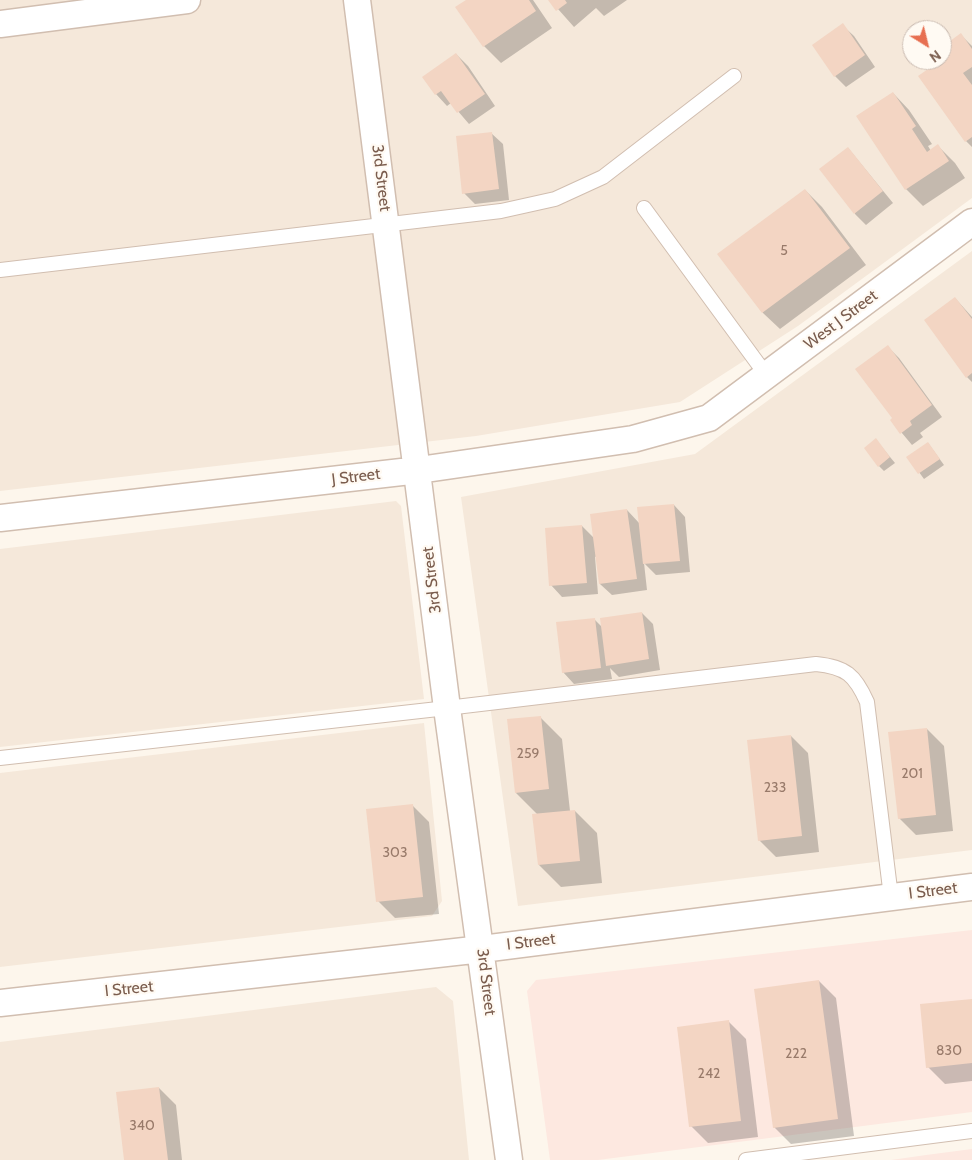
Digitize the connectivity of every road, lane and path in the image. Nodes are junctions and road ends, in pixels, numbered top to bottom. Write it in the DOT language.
graph roads {
  1 [pos="187,0"];
  2 [pos="357,0"];
  3 [pos="0,24"];
  4 [pos="734,76"];
  5 [pos="644,208"];
  6 [pos="972,222"];
  7 [pos="387,225"];
  8 [pos="0,270"];
  9 [pos="767,376"];
  10 [pos="709,418"];
  11 [pos="419,470"];
  12 [pos="0,518"];
  13 [pos="448,708"];
  14 [pos="0,758"];
  15 [pos="972,887"];
  16 [pos="890,896"];
  17 [pos="482,948"];
  18 [pos="0,1003"];
  19 [pos="972,1131"];
  20 [pos="845,1154"];
  21 [pos="508,1160"];
  22 [pos="746,1160"];
  1 -- 3 [label="street"];
  2 -- 7 [label="street, 3rd Street"];
  4 -- 7 [label="lane"];
  5 -- 9 [label="lane"];
  6 -- 9 [label="street, West J Street"];
  7 -- 8 [label="lane"];
  7 -- 11 [label="street, 3rd Street"];
  9 -- 10 [label="street, West J Street"];
  10 -- 11 [label="street, J Street"];
  11 -- 12 [label="street, J Street"];
  11 -- 13 [label="street, 3rd Street"];
  13 -- 14 [label="lane"];
  13 -- 16 [label="lane"];
  13 -- 17 [label="street, 3rd Street"];
  15 -- 16 [label="street, I Street"];
  16 -- 17 [label="street, I Street"];
  17 -- 18 [label="street, I Street"];
  17 -- 21 [label="street, 3rd Street"];
  19 -- 20 [label="lane"];
  20 -- 22 [label="lane"];
}
